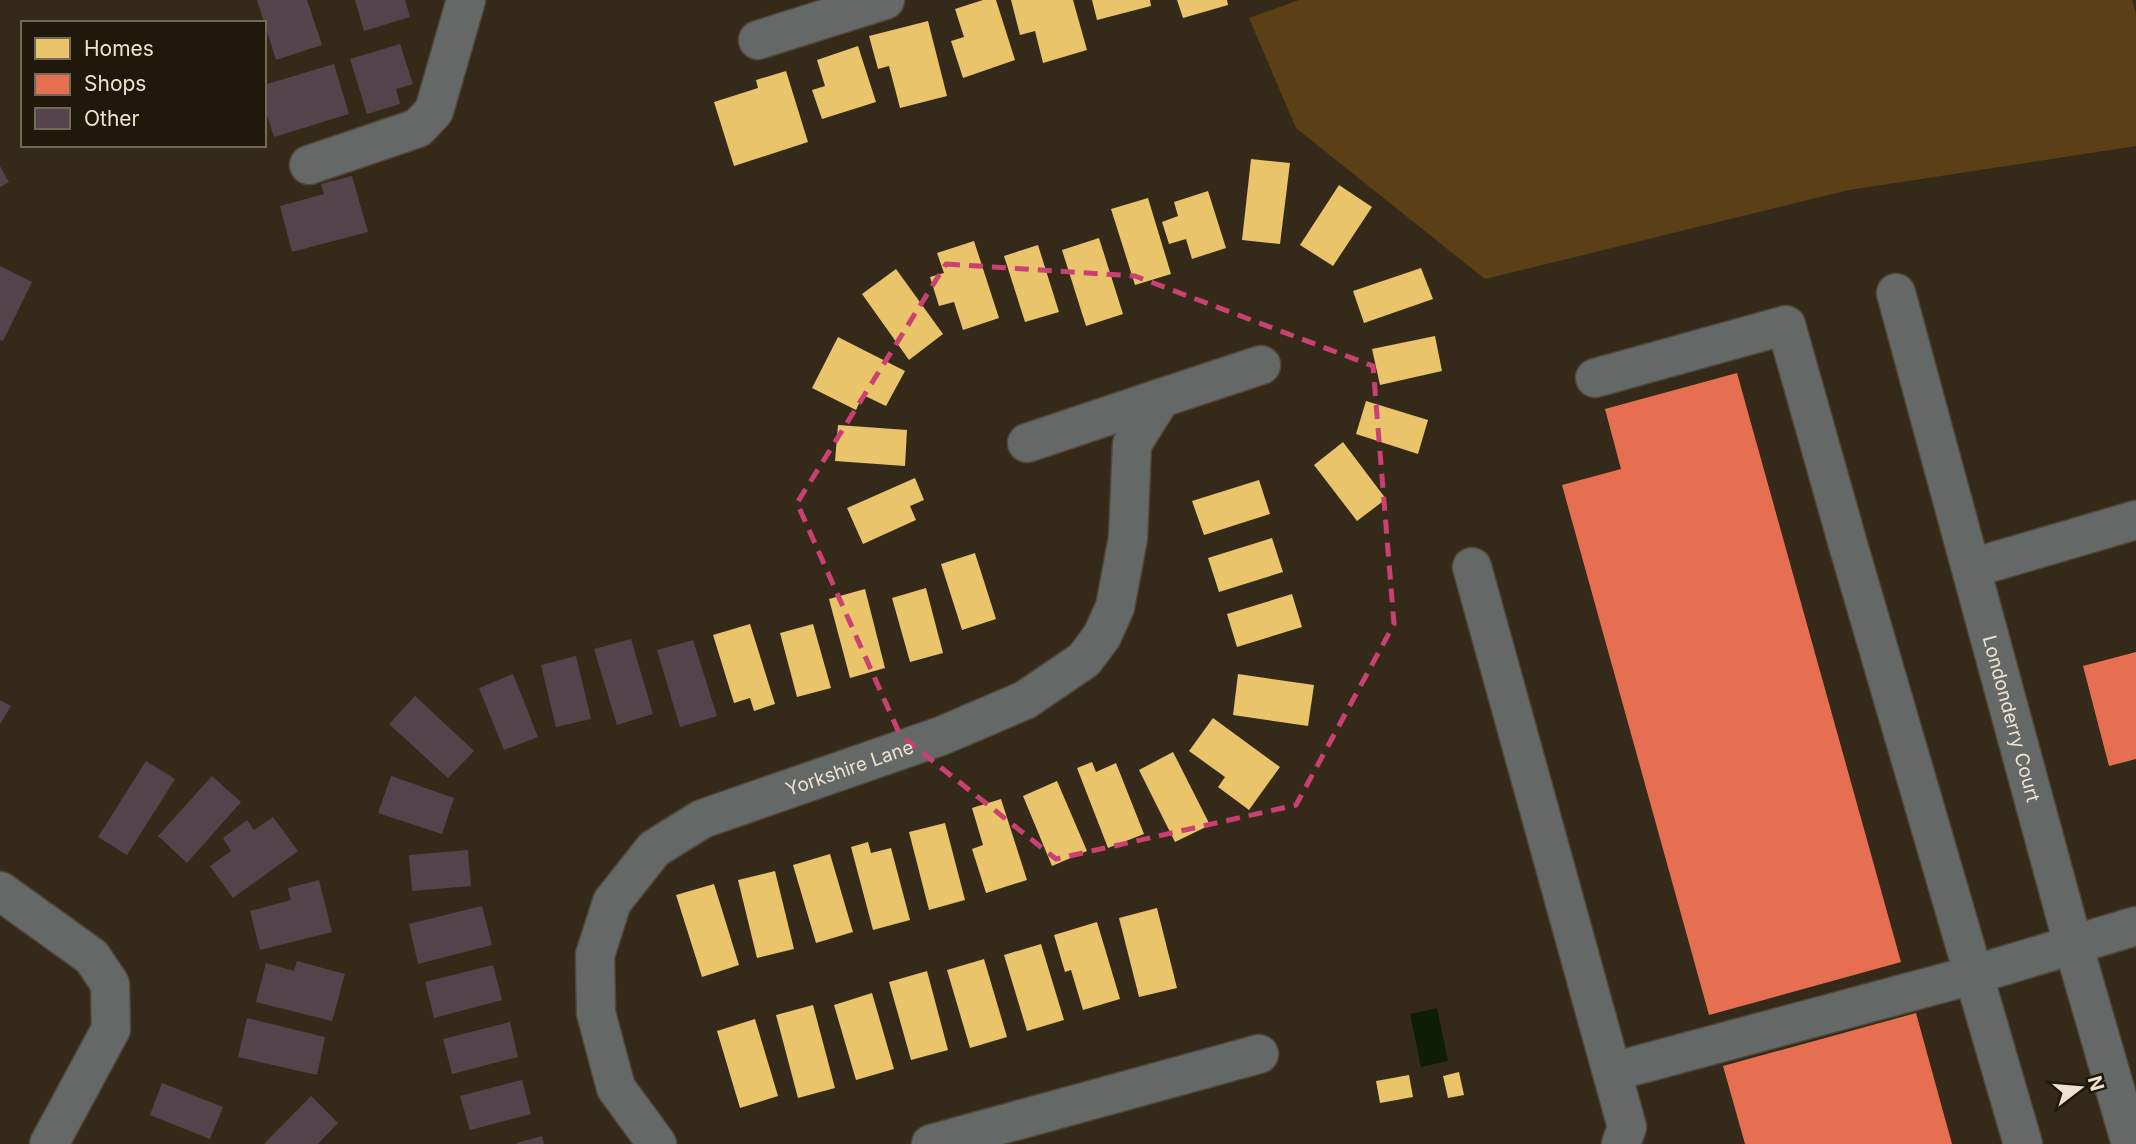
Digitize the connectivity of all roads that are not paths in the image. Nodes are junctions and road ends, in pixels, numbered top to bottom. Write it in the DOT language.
graph roads {
  1 [pos="466,0"];
  2 [pos="885,0"];
  3 [pos="758,40"];
  4 [pos="309,165"];
  5 [pos="1896,293"];
  6 [pos="1261,365"];
  7 [pos="1595,378"];
  8 [pos="1161,398"];
  9 [pos="1027,443"];
  10 [pos="2136,520"];
  11 [pos="1472,567"];
  12 [pos="1972,568"];
  13 [pos="0,891"];
  14 [pos="2136,926"];
  15 [pos="2073,944"];
  16 [pos="1973,975"];
  17 [pos="1259,1054"];
  18 [pos="1612,1072"];
  19 [pos="1626,1138"];
  20 [pos="937,1143"];
  21 [pos="49,1144"];
  22 [pos="657,1144"];
  23 [pos="2023,1144"];
  24 [pos="2131,1144"];
  1 -- 4 [label="street"];
  2 -- 3 [label="street"];
  5 -- 12 [label="street, Londonderry Court"];
  6 -- 8 [label="street"];
  7 -- 16 [label="street"];
  8 -- 9 [label="street"];
  8 -- 22 [label="street, Yorkshire Lane"];
  10 -- 12 [label="street"];
  11 -- 18 [label="street"];
  12 -- 15 [label="street, Londonderry Court"];
  13 -- 21 [label="street"];
  14 -- 15 [label="street"];
  15 -- 16 [label="street"];
  15 -- 24 [label="street, Londonderry Court"];
  16 -- 18 [label="street"];
  16 -- 23 [label="street"];
  17 -- 20 [label="street"];
  18 -- 19 [label="street"];
}
